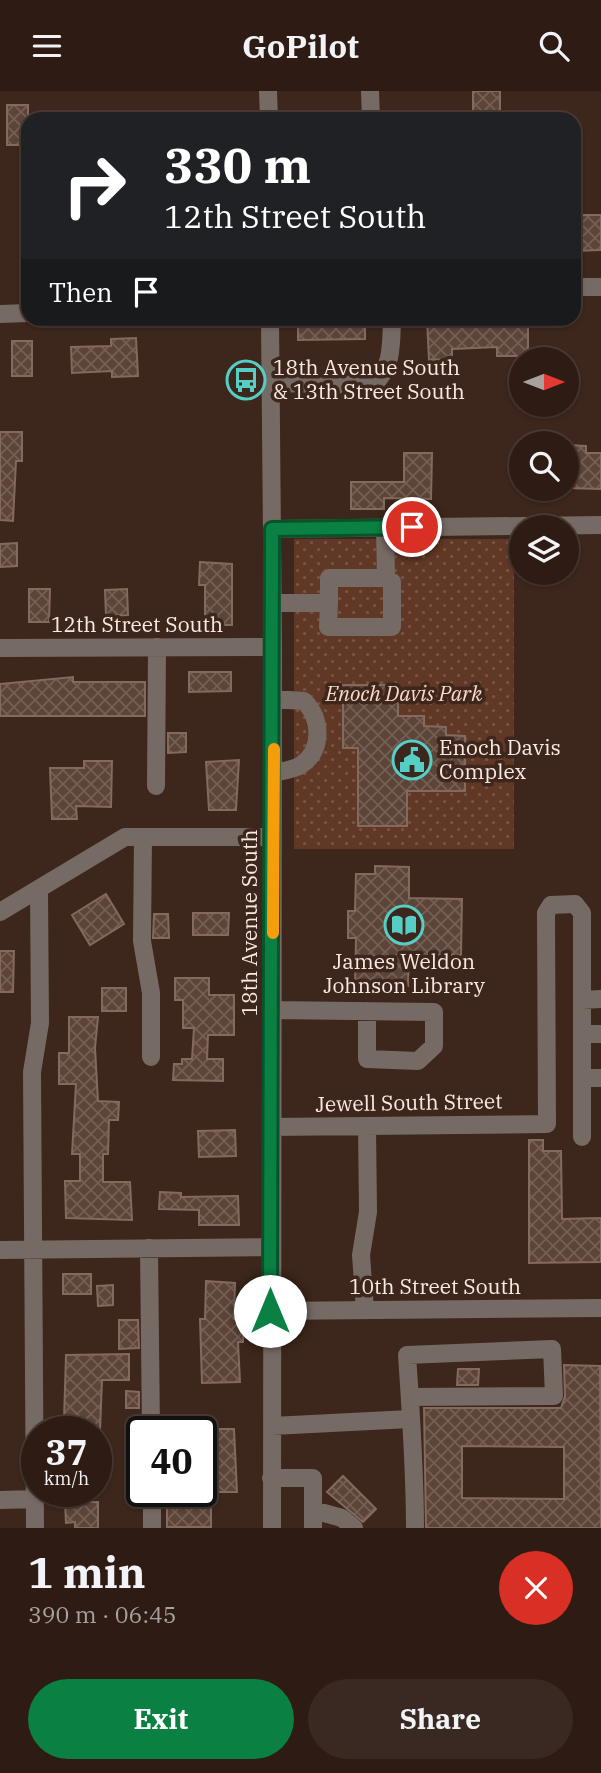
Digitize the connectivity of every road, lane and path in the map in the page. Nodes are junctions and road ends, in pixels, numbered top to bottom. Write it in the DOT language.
graph roads {
  1 [pos="268,91"];
  2 [pos="370,91"];
  3 [pos="268,112"];
  4 [pos="371,112"];
  5 [pos="581,287"];
  6 [pos="601,287"];
  7 [pos="21,313"];
  8 [pos="0,314"];
  9 [pos="270,326"];
  10 [pos="392,326"];
  11 [pos="271,383"];
  12 [pos="601,525"];
  13 [pos="384,527"];
  14 [pos="272,529"];
  15 [pos="386,578"];
  16 [pos="273,603"];
  17 [pos="329,603"];
  18 [pos="157,647"];
  19 [pos="274,647"];
  20 [pos="0,648"];
  21 [pos="274,699"];
  22 [pos="274,773"];
  23 [pos="156,786"];
  24 [pos="134,837"];
  25 [pos="274,837"];
  26 [pos="39,889"];
  27 [pos="0,912"];
  28 [pos="582,999"];
  29 [pos="601,999"];
  30 [pos="272,1010"];
  31 [pos="367,1011"];
  32 [pos="582,1034"];
  33 [pos="601,1034"];
  34 [pos="151,1057"];
  35 [pos="601,1078"];
  36 [pos="582,1079"];
  37 [pos="367,1126"];
  38 [pos="271,1127"];
  39 [pos="582,1137"];
  40 [pos="270,1247"];
  41 [pos="149,1248"];
  42 [pos="34,1249"];
  43 [pos="0,1250"];
  44 [pos="601,1308"];
  45 [pos="365,1310"];
  46 [pos="270,1311"];
  47 [pos="410,1397"];
  48 [pos="35,1416"];
  49 [pos="151,1416"];
  50 [pos="410,1419"];
  51 [pos="272,1426"];
  52 [pos="271,1478"];
  53 [pos="21,1499"];
  54 [pos="0,1500"];
  55 [pos="35,1507"];
  56 [pos="152,1507"];
  57 [pos="313,1519"];
  58 [pos="35,1528"];
  59 [pos="152,1528"];
  60 [pos="272,1528"];
  61 [pos="354,1528"];
  62 [pos="415,1528"];
  1 -- 3 [label="street"];
  2 -- 4 [label="street"];
  5 -- 6 [label="street"];
  7 -- 8 [label="street"];
  9 -- 11 [label="street, 18th Avenue South"];
  10 -- 11 [label="street"];
  11 -- 14 [label="street, 18th Avenue South"];
  12 -- 13 [label="street"];
  13 -- 14 [label="street"];
  13 -- 15 [label="street"];
  14 -- 16 [label="street, 18th Avenue South"];
  15 -- 17 [label="street"];
  15 -- 17 [label="street"];
  16 -- 17 [label="street"];
  16 -- 19 [label="street, 18th Avenue South"];
  18 -- 19 [label="street, 12th Street South"];
  18 -- 20 [label="street, 12th Street South"];
  18 -- 23 [label="street"];
  19 -- 21 [label="street, 18th Avenue South"];
  21 -- 22 [label="street, 18th Avenue South"];
  21 -- 22 [label="street"];
  22 -- 25 [label="street, 18th Avenue South"];
  24 -- 25 [label="street"];
  24 -- 26 [label="street"];
  24 -- 34 [label="street"];
  25 -- 30 [label="street, 18th Avenue South"];
  26 -- 27 [label="street"];
  26 -- 42 [label="street"];
  28 -- 29 [label="street"];
  28 -- 32 [label="street"];
  28 -- 37 [label="street, Jewell South Street"];
  30 -- 31 [label="street"];
  30 -- 38 [label="street, 18th Avenue South"];
  31 -- 31 [label="street"];
  32 -- 33 [label="street"];
  32 -- 36 [label="street"];
  35 -- 36 [label="street"];
  36 -- 39 [label="street"];
  37 -- 38 [label="street, Jewell South Street"];
  37 -- 45 [label="street"];
  38 -- 40 [label="street, 18th Avenue South"];
  40 -- 41 [label="street"];
  40 -- 46 [label="street, 18th Avenue South"];
  41 -- 42 [label="street"];
  41 -- 49 [label="street"];
  42 -- 43 [label="street"];
  42 -- 48 [label="street"];
  44 -- 45 [label="street, 10th Street South"];
  45 -- 46 [label="street, 10th Street South"];
  46 -- 51 [label="street, 18th Avenue South"];
  47 -- 47 [label="street"];
  47 -- 50 [label="street"];
  50 -- 51 [label="street"];
  50 -- 62 [label="street"];
  51 -- 52 [label="street, 18th Avenue South"];
  52 -- 57 [label="street"];
  52 -- 60 [label="street, 18th Avenue South"];
  53 -- 54 [label="street"];
  55 -- 58 [label="street"];
  56 -- 59 [label="street"];
  57 -- 61 [label="street"];
}
